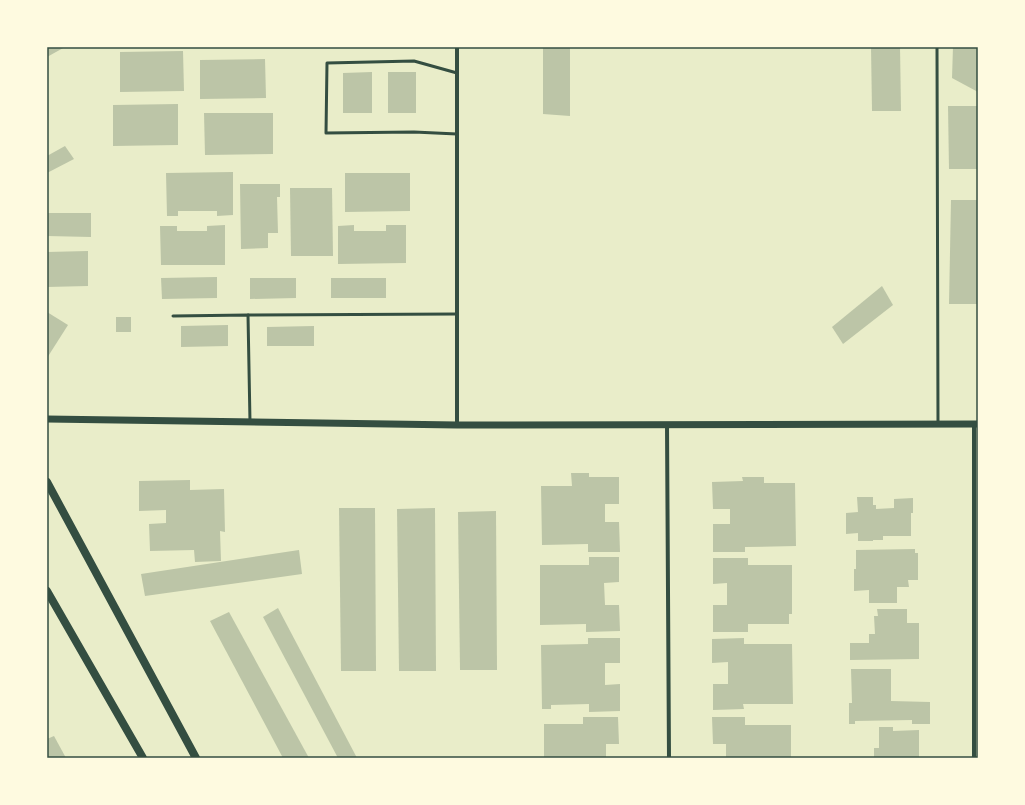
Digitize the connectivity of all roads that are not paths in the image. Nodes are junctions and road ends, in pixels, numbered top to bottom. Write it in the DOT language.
graph roads {
  1 [pos="457,47"];
  2 [pos="937,47"];
  3 [pos="457,73"];
  4 [pos="457,134"];
  5 [pos="457,314"];
  6 [pos="248,315"];
  7 [pos="173,316"];
  8 [pos="47,419"];
  9 [pos="250,422"];
  10 [pos="938,424"];
  11 [pos="976,424"];
  12 [pos="457,425"];
  13 [pos="667,425"];
  14 [pos="47,482"];
  15 [pos="47,591"];
  16 [pos="976,613"];
  17 [pos="143,758"];
  18 [pos="196,758"];
  19 [pos="669,758"];
  20 [pos="974,758"];
  1 -- 3 [label="street"];
  2 -- 10 [label="lane"];
  3 -- 4 [label="street"];
  3 -- 4 [label="lane"];
  4 -- 5 [label="street"];
  5 -- 6 [label="lane"];
  5 -- 12 [label="street"];
  6 -- 7 [label="lane"];
  6 -- 9 [label="lane"];
  8 -- 9 [label="street"];
  9 -- 12 [label="street"];
  10 -- 11 [label="street"];
  10 -- 13 [label="street"];
  11 -- 16 [label="street"];
  12 -- 13 [label="street"];
  13 -- 19 [label="street"];
  14 -- 18 [label="main road"];
  15 -- 17 [label="main road"];
  16 -- 20 [label="street"];
}
